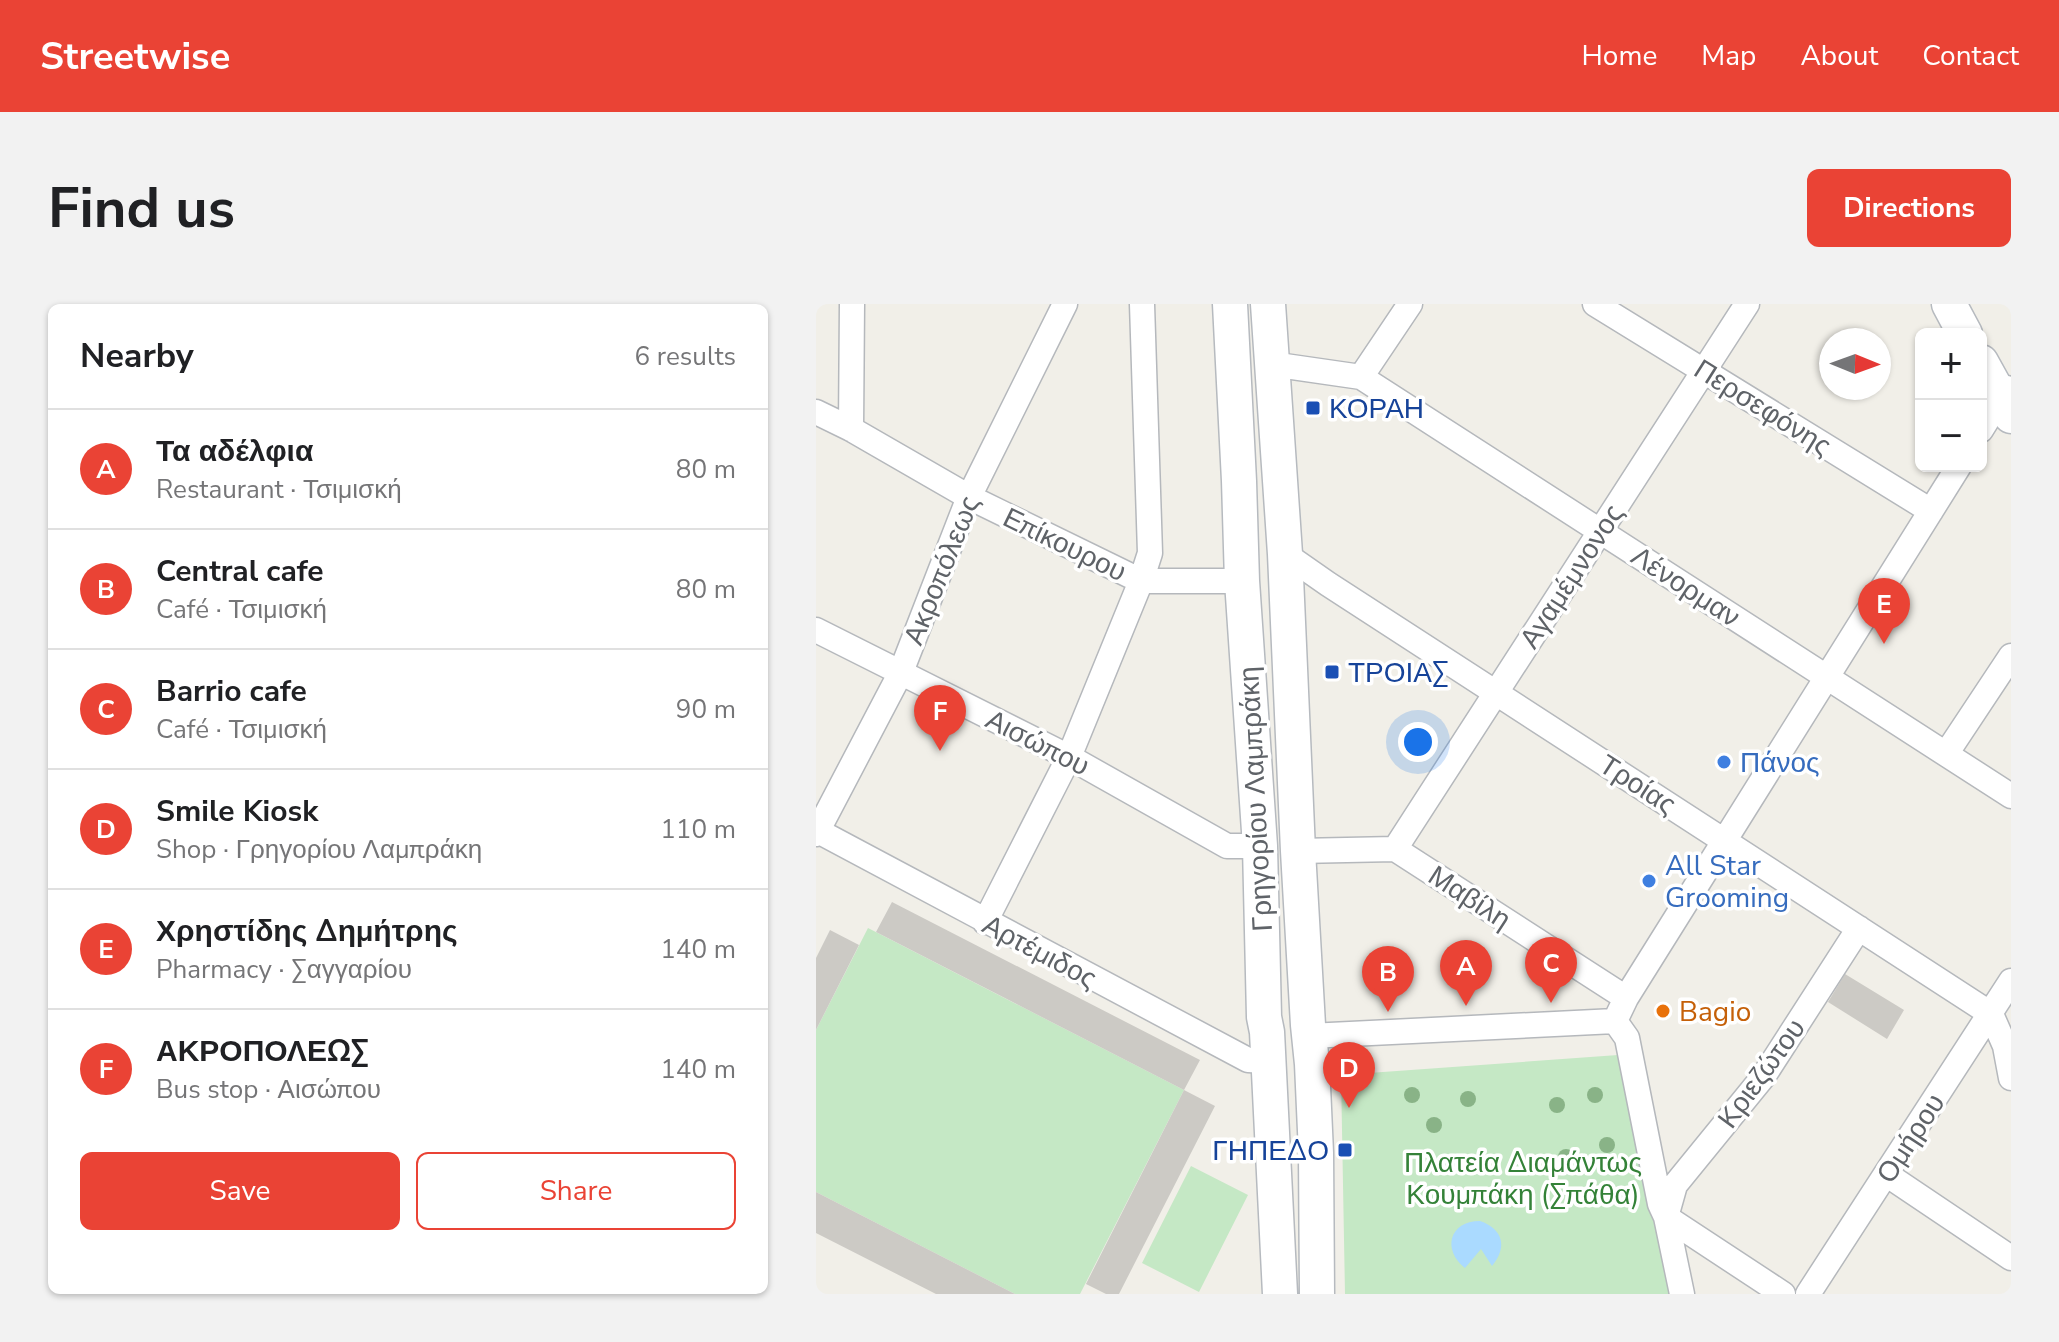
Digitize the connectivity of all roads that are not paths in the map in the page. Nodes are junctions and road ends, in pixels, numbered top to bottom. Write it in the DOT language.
graph roads {
  1 [pos="852,304"];
  2 [pos="1065,304"];
  3 [pos="1142,304"];
  4 [pos="1230,304"];
  5 [pos="1268,304"];
  6 [pos="1410,304"];
  7 [pos="1595,304"];
  8 [pos="1747,304"];
  9 [pos="1949,304"];
  10 [pos="1962,328"];
  11 [pos="1271,364"];
  12 [pos="1987,370"];
  13 [pos="1704,371"];
  14 [pos="1361,377"];
  15 [pos="2008,399"];
  16 [pos="816,412"];
  17 [pos="1987,423"];
  18 [pos="851,429"];
  19 [pos="1955,472"];
  20 [pos="969,497"];
  21 [pos="1931,511"];
  22 [pos="1600,531"];
  23 [pos="1285,554"];
  24 [pos="1141,581"];
  25 [pos="1242,581"];
  26 [pos="816,630"];
  27 [pos="2011,656"];
  28 [pos="901,672"];
  29 [pos="1827,677"];
  30 [pos="1496,693"];
  31 [pos="1946,754"];
  32 [pos="1069,757"];
  33 [pos="2011,796"];
  34 [pos="817,831"];
  35 [pos="1724,841"];
  36 [pos="1260,846"];
  37 [pos="1395,849"];
  38 [pos="1298,851"];
  39 [pos="985,922"];
  40 [pos="1859,928"];
  41 [pos="2011,981"];
  42 [pos="1626,998"];
  43 [pos="1991,1014"];
  44 [pos="1621,1029"];
  45 [pos="1309,1036"];
  46 [pos="1268,1061"];
  47 [pos="2011,1078"];
  48 [pos="1886,1174"];
  49 [pos="1666,1217"];
  50 [pos="2011,1258"];
  51 [pos="1279,1294"];
  52 [pos="1317,1294"];
  53 [pos="1682,1294"];
  54 [pos="1783,1294"];
  55 [pos="1808,1294"];
  1 -- 18 [label="street"];
  2 -- 20 [label="street, Ακροπόλεως"];
  3 -- 24 [label="street"];
  4 -- 25 [label="main road, Γρηγορίου Λαμπράκη"];
  5 -- 11 [label="main road, Γρηγορίου Λαμπράκη"];
  6 -- 14 [label="street"];
  7 -- 13 [label="street, Περσεφόνης"];
  8 -- 13 [label="street, Αγαμέμνονος"];
  9 -- 10 [label="main road"];
  11 -- 14 [label="street"];
  11 -- 23 [label="main road, Γρηγορίου Λαμπράκη"];
  12 -- 15 [label="main road"];
  13 -- 21 [label="street, Περσεφόνης"];
  13 -- 22 [label="street, Αγαμέμνονος"];
  14 -- 22 [label="street, Λένορμαν"];
  15 -- 17 [label="street"];
  16 -- 18 [label="street, Επίκουρου"];
  18 -- 20 [label="street, Επίκουρου"];
  19 -- 21 [label="street"];
  20 -- 24 [label="street, Επίκουρου"];
  20 -- 28 [label="street, Ακροπόλεως"];
  21 -- 29 [label="street"];
  22 -- 29 [label="street, Λένορμαν"];
  22 -- 30 [label="street, Αγαμέμνονος"];
  23 -- 30 [label="street, Τροίας"];
  23 -- 38 [label="main road, Γρηγορίου Λαμπράκη"];
  24 -- 25 [label="street, Επίκουρου"];
  24 -- 32 [label="street"];
  25 -- 36 [label="main road, Γρηγορίου Λαμπράκη"];
  26 -- 28 [label="street, Αισώπου"];
  27 -- 31 [label="street"];
  28 -- 32 [label="street, Αισώπου"];
  28 -- 34 [label="street, Ακροπόλεως"];
  29 -- 31 [label="street, Λένορμαν"];
  29 -- 35 [label="street"];
  30 -- 35 [label="street, Τροίας"];
  30 -- 37 [label="street, Αγαμέμνονος"];
  31 -- 33 [label="street, Λένορμαν"];
  32 -- 36 [label="street, Αισώπου"];
  32 -- 39 [label="street"];
  34 -- 39 [label="street, Αρτέμιδος"];
  35 -- 40 [label="street, Τροίας"];
  35 -- 42 [label="street"];
  36 -- 46 [label="main road, Γρηγορίου Λαμπράκη"];
  37 -- 38 [label="street"];
  37 -- 42 [label="street, Μαβίλη"];
  38 -- 45 [label="main road, Γρηγορίου Λαμπράκη"];
  39 -- 46 [label="street, Αρτέμιδος"];
  40 -- 43 [label="street, Τροίας"];
  40 -- 49 [label="street, Κριεζώτου"];
  41 -- 43 [label="street, Ομήρου"];
  42 -- 44 [label="street"];
  43 -- 47 [label="street"];
  43 -- 48 [label="street, Ομήρου"];
  44 -- 45 [label="street"];
  44 -- 49 [label="street"];
  45 -- 52 [label="main road, Γρηγορίου Λαμπράκη"];
  46 -- 51 [label="main road, Γρηγορίου Λαμπράκη"];
  48 -- 50 [label="street"];
  48 -- 55 [label="street, Ομήρου"];
  49 -- 53 [label="street"];
  49 -- 54 [label="street"];
}
